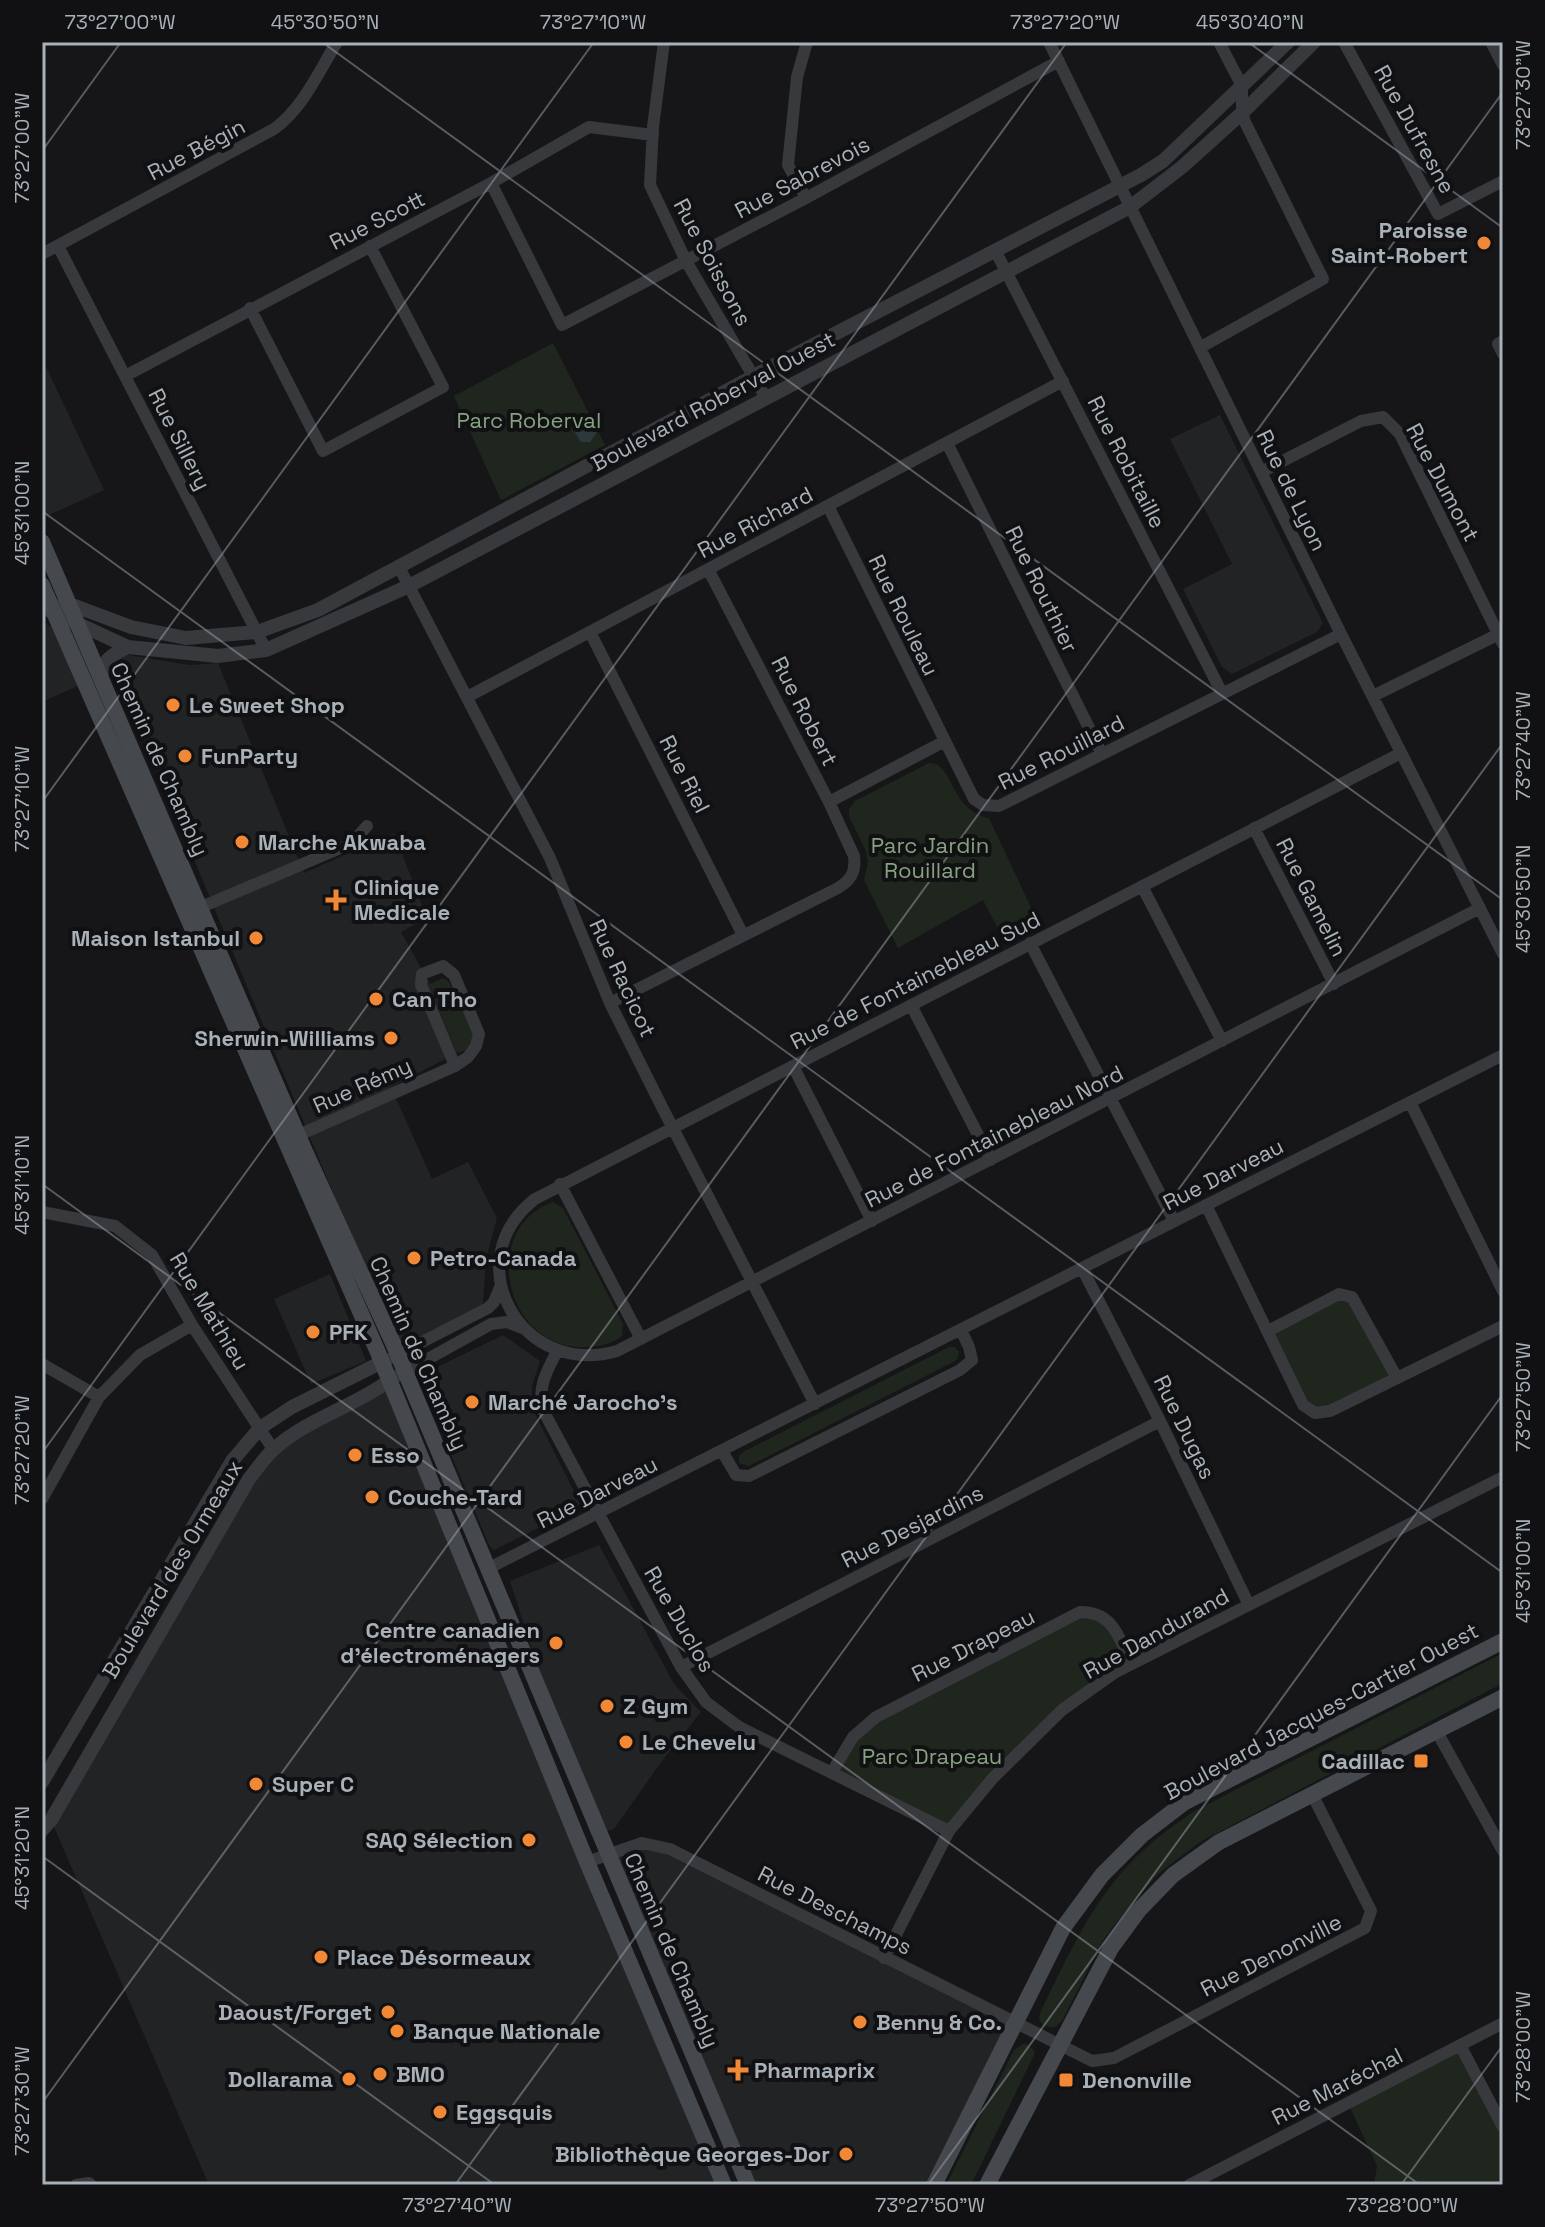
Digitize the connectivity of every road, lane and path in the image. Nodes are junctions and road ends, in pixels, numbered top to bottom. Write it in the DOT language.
graph roads {
  1 [pos="337,42"];
  2 [pos="664,42"];
  3 [pos="808,42"];
  4 [pos="1049,42"];
  5 [pos="1219,42"];
  6 [pos="1288,42"];
  7 [pos="1314,42"];
  8 [pos="1344,42"];
  9 [pos="1491,42"];
  10 [pos="1059,61"];
  11 [pos="1503,65"];
  12 [pos="1242,86"];
  13 [pos="1242,113"];
  14 [pos="653,135"];
  15 [pos="1503,181"];
  16 [pos="491,183"];
  17 [pos="1120,186"];
  18 [pos="806,198"];
  19 [pos="1130,207"];
  20 [pos="58,246"];
  21 [pos="370,246"];
  22 [pos="995,250"];
  23 [pos="42,254"];
  24 [pos="686,261"];
  25 [pos="1006,272"];
  26 [pos="250,308"];
  27 [pos="1503,341"];
  28 [pos="1201,347"];
  29 [pos="1503,354"];
  30 [pos="125,376"];
  31 [pos="754,376"];
  32 [pos="1063,381"];
  33 [pos="766,398"];
  34 [pos="947,443"];
  35 [pos="1261,472"];
  36 [pos="828,506"];
  37 [pos="42,542"];
  38 [pos="399,567"];
  39 [pos="708,569"];
  40 [pos="409,586"];
  41 [pos="49,599"];
  42 [pos="77,624"];
  43 [pos="257,632"];
  44 [pos="590,632"];
  45 [pos="1341,634"];
  46 [pos="1501,637"];
  47 [pos="128,647"];
  48 [pos="266,650"];
  49 [pos="101,679"];
  50 [pos="1222,693"];
  51 [pos="1373,696"];
  52 [pos="467,697"];
  53 [pos="945,741"];
  54 [pos="1401,753"];
  55 [pos="1102,754"];
  56 [pos="829,802"];
  57 [pos="367,826"];
  58 [pos="1254,828"];
  59 [pos="1142,886"];
  60 [pos="1480,908"];
  61 [pos="193,910"];
  62 [pos="743,935"];
  63 [pos="1030,943"];
  64 [pos="1503,954"];
  65 [pos="1334,984"];
  66 [pos="610,1003"];
  67 [pos="911,1005"];
  68 [pos="1222,1041"];
  69 [pos="1503,1055"];
  70 [pos="455,1066"];
  71 [pos="793,1066"];
  72 [pos="1110,1098"];
  73 [pos="1410,1102"];
  74 [pos="673,1127"];
  75 [pos="292,1139"];
  76 [pos="991,1160"];
  77 [pos="560,1184"];
  78 [pos="1206,1205"];
  79 [pos="42,1212"];
  80 [pos="872,1221"];
  81 [pos="1174,1221"];
  82 [pos="1082,1268"];
  83 [pos="752,1282"];
  84 [pos="501,1285"];
  85 [pos="1503,1291"];
  86 [pos="192,1325"];
  87 [pos="1503,1326"];
  88 [pos="523,1328"];
  89 [pos="961,1330"];
  90 [pos="1268,1331"];
  91 [pos="641,1339"];
  92 [pos="557,1351"];
  93 [pos="390,1358"];
  94 [pos="42,1364"];
  95 [pos="397,1376"];
  96 [pos="1397,1378"];
  97 [pos="99,1397"];
  98 [pos="815,1404"];
  99 [pos="1160,1421"];
  100 [pos="260,1428"];
  101 [pos="273,1449"];
  102 [pos="722,1451"];
  103 [pos="1503,1477"];
  104 [pos="42,1499"];
  105 [pos="598,1513"];
  106 [pos="489,1568"];
  107 [pos="1249,1605"];
  108 [pos="1503,1641"];
  109 [pos="1132,1664"];
  110 [pos="681,1667"];
  111 [pos="1503,1697"];
  112 [pos="1436,1730"];
  113 [pos="832,1772"];
  114 [pos="42,1782"];
  115 [pos="1312,1794"];
  116 [pos="42,1830"];
  117 [pos="949,1831"];
  118 [pos="1503,1851"];
  119 [pos="607,1855"];
  120 [pos="587,1862"];
  121 [pos="884,1958"];
  122 [pos="1017,2023"];
  123 [pos="1503,2023"];
  124 [pos="1061,2045"];
  125 [pos="1460,2045"];
  126 [pos="1503,2127"];
  127 [pos="993,2181"];
  128 [pos="1197,2183"];
  129 [pos="76,2185"];
  130 [pos="91,2185"];
  131 [pos="724,2185"];
  132 [pos="748,2185"];
  133 [pos="934,2185"];
  1 -- 20 [label="street, Rue Bégin"];
  2 -- 14 [label="street, Rue Soissons"];
  3 -- 18 [label="street"];
  4 -- 10 [label="street, Rue de Lyon"];
  5 -- 12 [label="street"];
  6 -- 12 [label="street, Boulevard Roberval Ouest"];
  7 -- 13 [label="street, Boulevard Roberval Ouest"];
  8 -- 15 [label="street, Rue Dufresne"];
  9 -- 11 [label="street"];
  10 -- 17 [label="street, Rue de Lyon"];
  10 -- 18 [label="street, Rue Sabrevois"];
  12 -- 13 [label="street"];
  12 -- 17 [label="street, Boulevard Roberval Ouest"];
  13 -- 19 [label="street, Boulevard Roberval Ouest"];
  13 -- 28 [label="street"];
  14 -- 16 [label="street, Rue Scott"];
  14 -- 24 [label="street, Rue Soissons"];
  16 -- 21 [label="street, Rue Scott"];
  16 -- 24 [label="street, Rue Sabrevois"];
  17 -- 19 [label="street, Rue de Lyon"];
  17 -- 22 [label="street, Boulevard Roberval Ouest"];
  18 -- 24 [label="street, Rue Sabrevois"];
  19 -- 25 [label="street, Boulevard Roberval Ouest"];
  19 -- 28 [label="street, Rue de Lyon"];
  20 -- 23 [label="street, Rue Bégin"];
  20 -- 30 [label="street, Rue Sillery"];
  21 -- 26 [label="street, Rue Scott"];
  21 -- 26 [label="street"];
  22 -- 25 [label="street, Rue Robitaille"];
  22 -- 31 [label="street, Boulevard Roberval Ouest"];
  24 -- 31 [label="street, Rue Soissons"];
  25 -- 32 [label="street, Rue Robitaille"];
  25 -- 33 [label="street, Boulevard Roberval Ouest"];
  26 -- 30 [label="street, Rue Scott"];
  27 -- 29 [label="street"];
  28 -- 35 [label="street, Rue de Lyon"];
  30 -- 43 [label="street, Rue Sillery"];
  31 -- 33 [label="street, Rue Soissons"];
  31 -- 38 [label="street, Boulevard Roberval Ouest"];
  32 -- 34 [label="street, Rue Richard"];
  32 -- 50 [label="street, Rue Robitaille"];
  33 -- 40 [label="street, Boulevard Roberval Ouest"];
  34 -- 36 [label="street, Rue Richard"];
  34 -- 55 [label="street, Rue Routhier"];
  35 -- 45 [label="street, Rue de Lyon"];
  35 -- 46 [label="street, Rue Dumont"];
  36 -- 39 [label="street, Rue Richard"];
  36 -- 53 [label="street, Rue Rouleau"];
  37 -- 41 [label="main road, Chemin de Chambly"];
  38 -- 40 [label="street, Rue Racicot"];
  38 -- 43 [label="street, Boulevard Roberval Ouest"];
  39 -- 44 [label="street, Rue Richard"];
  39 -- 56 [label="street, Rue Robert"];
  40 -- 48 [label="street, Boulevard Roberval Ouest"];
  40 -- 52 [label="street, Rue Racicot"];
  41 -- 42 [label="main road, Chemin de Chambly"];
  41 -- 43 [label="street, Boulevard Roberval Ouest"];
  41 -- 61 [label="main road, Chemin de Chambly"];
  42 -- 47 [label="street, Boulevard Roberval Ouest"];
  42 -- 49 [label="main road, Chemin de Chambly"];
  43 -- 48 [label="street, Rue Sillery"];
  44 -- 52 [label="street, Rue Richard"];
  44 -- 62 [label="street, Rue Riel"];
  45 -- 50 [label="street, Rue Rouillard"];
  45 -- 51 [label="street, Rue de Lyon"];
  46 -- 51 [label="street"];
  47 -- 48 [label="street, Boulevard Roberval Ouest"];
  47 -- 49 [label="street"];
  49 -- 61 [label="main road, Chemin de Chambly"];
  50 -- 55 [label="street, Rue Rouillard"];
  51 -- 54 [label="street, Rue de Lyon"];
  52 -- 66 [label="street, Rue Racicot"];
  53 -- 55 [label="street, Rue Rouillard"];
  53 -- 56 [label="street"];
  54 -- 58 [label="street, Rue de Fontainebleau Sud"];
  54 -- 60 [label="street, Rue de Lyon"];
  56 -- 62 [label="street, Rue Robert"];
  57 -- 61 [label="street"];
  58 -- 59 [label="street, Rue de Fontainebleau Sud"];
  58 -- 65 [label="street, Rue Gamelin"];
  59 -- 63 [label="street, Rue de Fontainebleau Sud"];
  59 -- 68 [label="street"];
  60 -- 64 [label="street, Rue de Lyon"];
  60 -- 65 [label="street, Rue de Fontainebleau Nord"];
  61 -- 75 [label="main road, Chemin de Chambly"];
  62 -- 66 [label="street"];
  63 -- 67 [label="street, Rue de Fontainebleau Sud"];
  63 -- 72 [label="street"];
  65 -- 68 [label="street, Rue de Fontainebleau Nord"];
  66 -- 74 [label="street, Rue Racicot"];
  67 -- 71 [label="street, Rue de Fontainebleau Sud"];
  67 -- 76 [label="street"];
  68 -- 72 [label="street, Rue de Fontainebleau Nord"];
  69 -- 73 [label="street, Rue Darveau"];
  70 -- 70 [label="street, Rue Rémy"];
  70 -- 75 [label="street, Rue Rémy"];
  71 -- 74 [label="street, Rue de Fontainebleau Sud"];
  71 -- 80 [label="street"];
  72 -- 76 [label="street, Rue de Fontainebleau Nord"];
  72 -- 81 [label="street"];
  73 -- 78 [label="street, Rue Darveau"];
  73 -- 85 [label="street"];
  74 -- 77 [label="street, Rue de Fontainebleau Sud"];
  74 -- 83 [label="street, Rue Racicot"];
  75 -- 93 [label="main road, Chemin de Chambly"];
  76 -- 80 [label="street, Rue de Fontainebleau Nord"];
  77 -- 84 [label="street, Rue de Fontainebleau Sud"];
  77 -- 91 [label="street"];
  78 -- 81 [label="street, Rue Darveau"];
  78 -- 90 [label="street"];
  79 -- 86 [label="street, Rue Mathieu"];
  80 -- 83 [label="street, Rue de Fontainebleau Nord"];
  81 -- 82 [label="street, Rue Darveau"];
  82 -- 89 [label="street, Rue Darveau"];
  82 -- 99 [label="street, Rue Dugas"];
  83 -- 91 [label="street, Rue de Fontainebleau Nord"];
  83 -- 98 [label="street, Rue Racicot"];
  84 -- 88 [label="street"];
  84 -- 93 [label="street"];
  86 -- 97 [label="street"];
  86 -- 100 [label="street, Rue Mathieu"];
  87 -- 96 [label="street"];
  88 -- 92 [label="street, Rue de Fontainebleau Nord"];
  88 -- 95 [label="street"];
  89 -- 98 [label="street, Rue Darveau"];
  89 -- 102 [label="street"];
  90 -- 96 [label="street"];
  90 -- 96 [label="street"];
  91 -- 92 [label="street, Rue de Fontainebleau Nord"];
  92 -- 105 [label="street, Rue Duclos"];
  93 -- 95 [label="main road, Chemin de Chambly"];
  93 -- 100 [label="street, Boulevard des Ormeaux"];
  94 -- 97 [label="street"];
  95 -- 101 [label="street, Boulevard des Ormeaux"];
  95 -- 106 [label="main road, Chemin de Chambly"];
  95 -- 120 [label="main road, Chemin de Chambly"];
  97 -- 104 [label="street"];
  98 -- 102 [label="street, Rue Darveau"];
  99 -- 107 [label="street, Rue Dugas"];
  99 -- 110 [label="street, Rue Desjardins"];
  100 -- 101 [label="street, Rue Mathieu"];
  100 -- 114 [label="street, Boulevard des Ormeaux"];
  101 -- 116 [label="street, Boulevard des Ormeaux"];
  102 -- 105 [label="street, Rue Darveau"];
  103 -- 107 [label="street, Rue Dandurand"];
  105 -- 106 [label="street, Rue Darveau"];
  105 -- 110 [label="street, Rue Duclos"];
  106 -- 119 [label="main road, Chemin de Chambly"];
  107 -- 109 [label="street, Rue Dandurand"];
  108 -- 122 [label="main road, Boulevard Jacques-Cartier Ouest"];
  109 -- 113 [label="street, Rue Drapeau"];
  109 -- 117 [label="street, Rue Dandurand"];
  110 -- 113 [label="street, Rue Duclos"];
  111 -- 112 [label="main road"];
  112 -- 115 [label="main road"];
  112 -- 118 [label="street"];
  113 -- 117 [label="street, Rue Duclos"];
  115 -- 124 [label="main road"];
  115 -- 124 [label="street, Rue Denonville"];
  117 -- 121 [label="street, Rue Dandurand"];
  119 -- 120 [label="street, Rue Deschamps"];
  119 -- 121 [label="street, Rue Deschamps"];
  119 -- 132 [label="main road, Chemin de Chambly"];
  120 -- 131 [label="main road, Chemin de Chambly"];
  121 -- 122 [label="street, Rue Deschamps"];
  122 -- 124 [label="street, Rue Deschamps"];
  122 -- 133 [label="main road, Boulevard Jacques-Cartier Ouest"];
  123 -- 125 [label="street, Rue Maréchal"];
  124 -- 127 [label="main road"];
  125 -- 126 [label="street"];
  125 -- 128 [label="street, Rue Maréchal"];
  129 -- 130 [label="street"];
}
